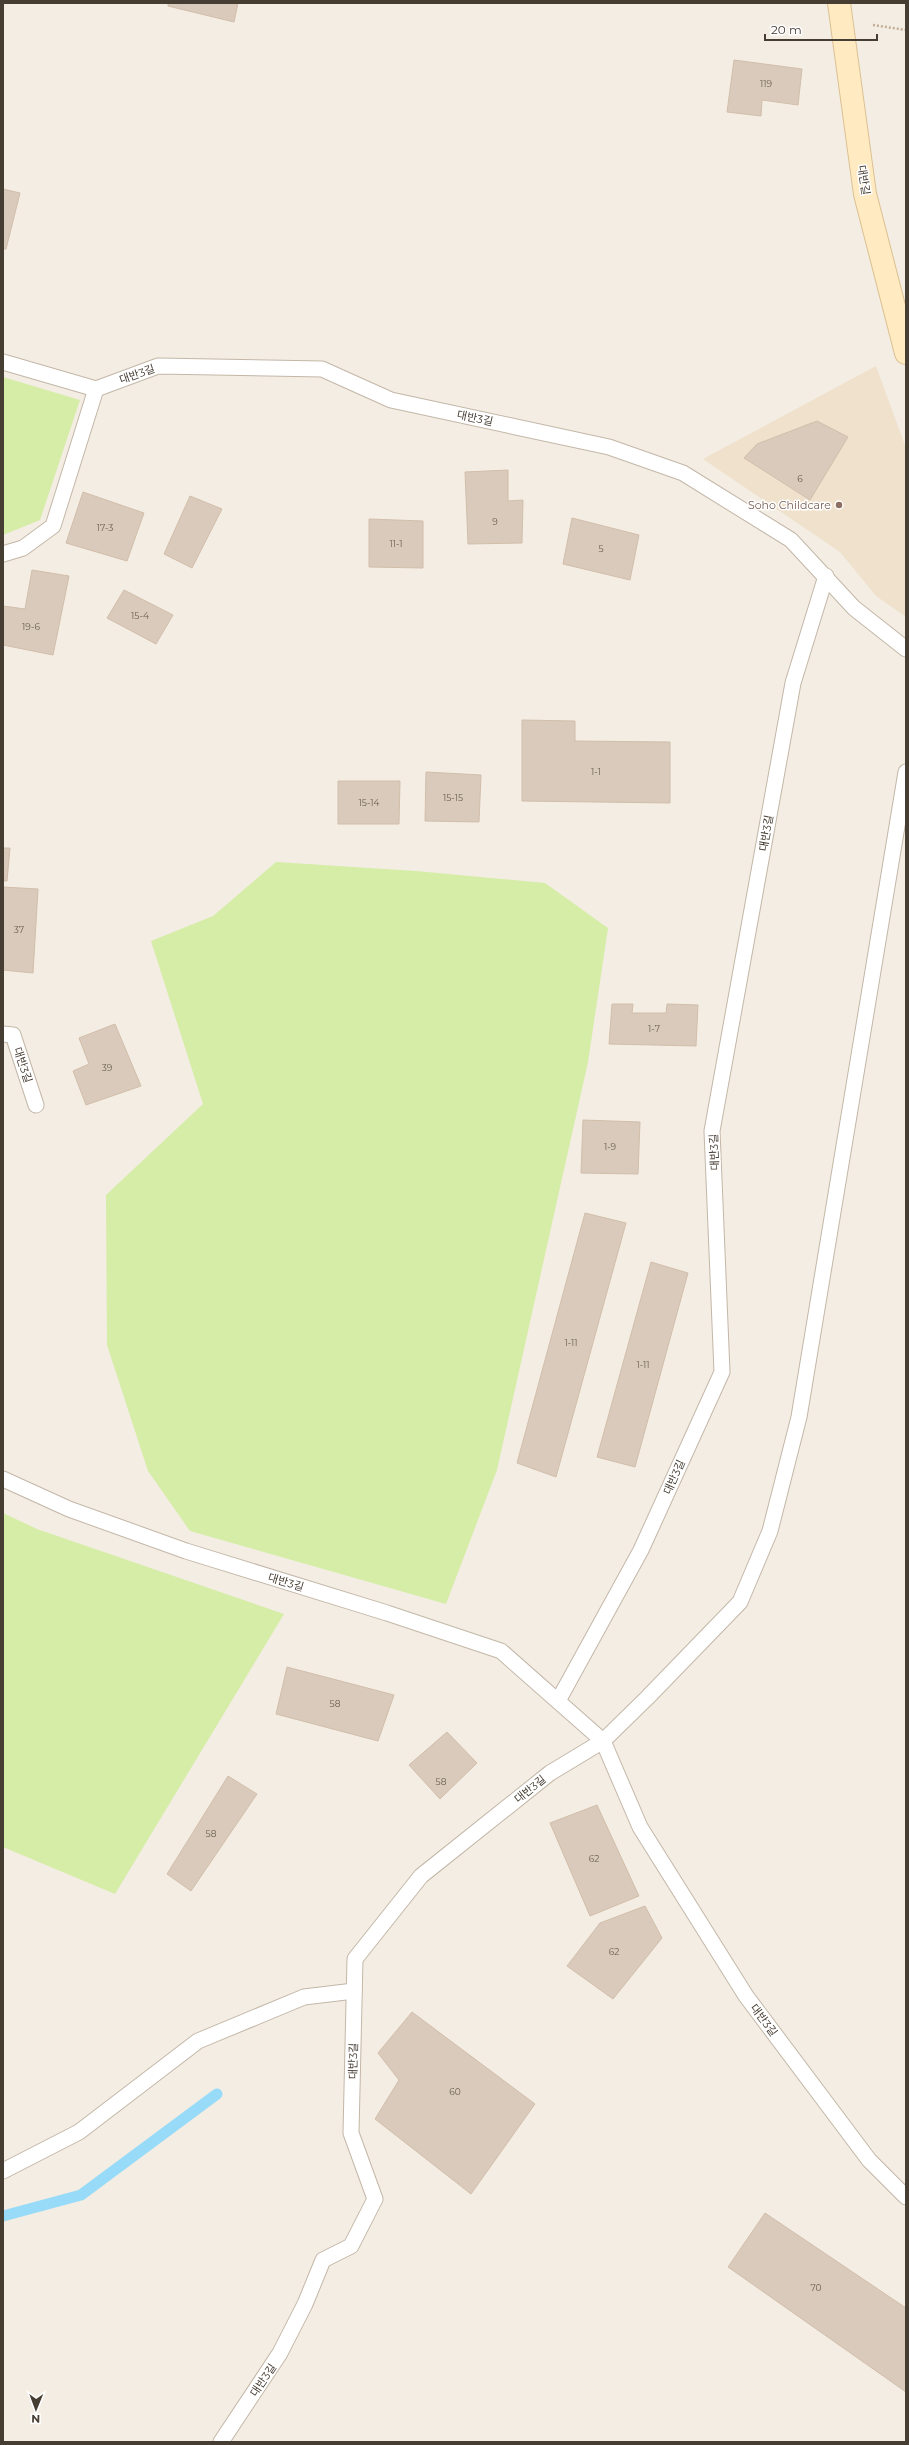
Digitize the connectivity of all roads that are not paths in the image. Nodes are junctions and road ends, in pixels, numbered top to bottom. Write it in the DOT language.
graph roads {
  1 [pos="839,3"];
  2 [pos="906,353"];
  3 [pos="3,362"];
  4 [pos="96,389"];
  5 [pos="3,554"];
  6 [pos="826,576"];
  7 [pos="906,649"];
  8 [pos="906,772"];
  9 [pos="3,1034"];
  10 [pos="36,1105"];
  11 [pos="3,1479"];
  12 [pos="558,1701"];
  13 [pos="603,1741"];
  14 [pos="354,1991"];
  15 [pos="3,2171"];
  16 [pos="906,2197"];
  17 [pos="221,2442"];
  1 -- 2 [label="street, 대반길"];
  3 -- 4 [label="lane"];
  4 -- 5 [label="lane"];
  4 -- 6 [label="lane, 대반3길"];
  6 -- 7 [label="lane, 대반3길"];
  6 -- 12 [label="lane, 대반3길"];
  8 -- 13 [label="lane, 대반3길"];
  9 -- 10 [label="lane, 대반3길"];
  11 -- 12 [label="lane, 대반3길"];
  12 -- 13 [label="lane, 대반3길"];
  13 -- 14 [label="lane, 대반3길"];
  13 -- 16 [label="lane, 대반3길"];
  14 -- 15 [label="lane"];
  14 -- 17 [label="lane, 대반3길"];
}
